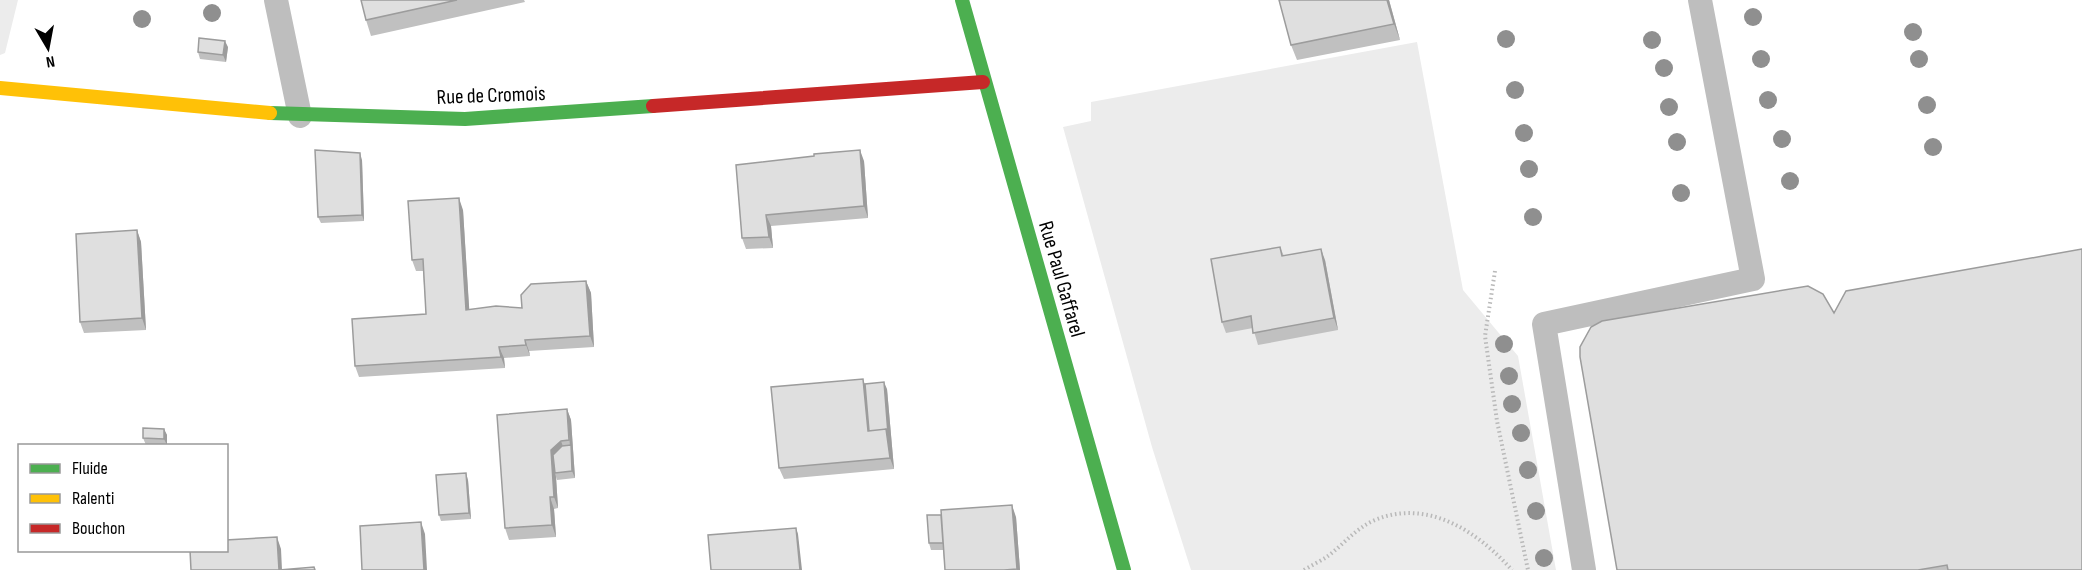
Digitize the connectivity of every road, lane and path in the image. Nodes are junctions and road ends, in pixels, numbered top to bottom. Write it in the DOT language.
graph roads {
  1 [pos="276,0"];
  2 [pos="962,0"];
  3 [pos="1700,0"];
  4 [pos="984,82"];
  5 [pos="0,88"];
  6 [pos="300,116"];
  7 [pos="1495,271"];
  8 [pos="1124,570"];
  9 [pos="1304,570"];
  10 [pos="1512,570"];
  11 [pos="1528,570"];
  12 [pos="1584,570"];
  1 -- 6 [label="lane"];
  2 -- 4 [label="street, Rue Paul Gaffarel"];
  3 -- 12 [label="lane"];
  4 -- 6 [label="street, Rue de Cromois"];
  4 -- 8 [label="street, Rue Paul Gaffarel"];
  5 -- 6 [label="street, Rue de Cromois"];
  7 -- 11 [label="path"];
  9 -- 10 [label="path"];
}
